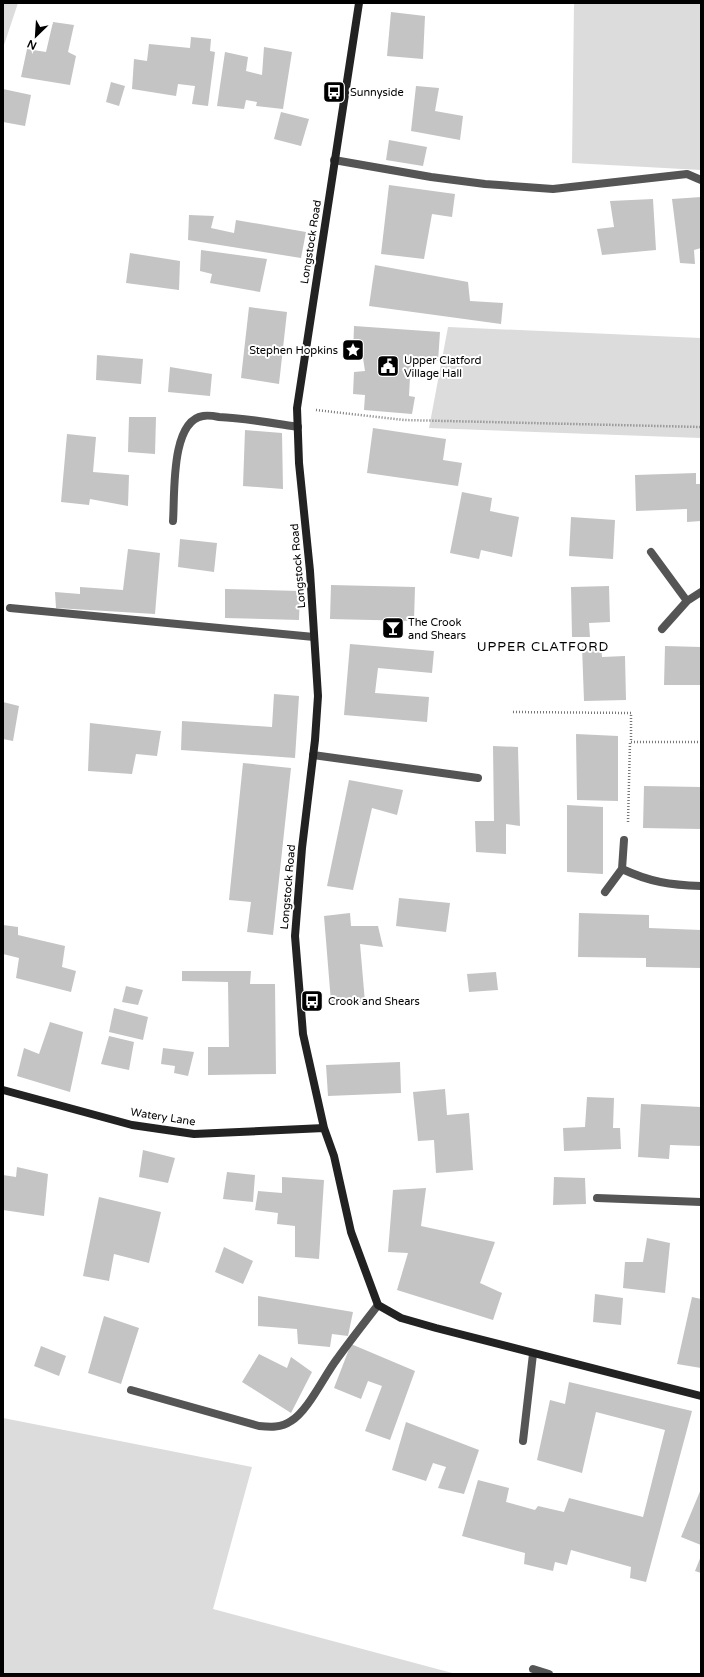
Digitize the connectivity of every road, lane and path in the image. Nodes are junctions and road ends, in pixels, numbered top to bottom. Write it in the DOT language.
graph roads {
  1 [pos="358,3"];
  2 [pos="334,160"];
  3 [pos="701,180"];
  4 [pos="297,408"];
  5 [pos="298,427"];
  6 [pos="701,427"];
  7 [pos="173,522"];
  8 [pos="651,552"];
  9 [pos="701,592"];
  10 [pos="687,601"];
  11 [pos="10,608"];
  12 [pos="662,629"];
  13 [pos="314,637"];
  14 [pos="513,712"];
  15 [pos="631,741"];
  16 [pos="701,742"];
  17 [pos="313,755"];
  18 [pos="478,778"];
  19 [pos="624,840"];
  20 [pos="622,869"];
  21 [pos="701,886"];
  22 [pos="605,892"];
  23 [pos="3,1090"];
  24 [pos="324,1128"];
  25 [pos="597,1198"];
  26 [pos="701,1202"];
  27 [pos="378,1305"];
  28 [pos="532,1354"];
  29 [pos="131,1390"];
  30 [pos="701,1396"];
  31 [pos="523,1441"];
  32 [pos="533,1669"];
  33 [pos="549,1674"];
  1 -- 2 [label="street, Longstock Road"];
  2 -- 3 [label="street"];
  2 -- 4 [label="street, Longstock Road"];
  4 -- 5 [label="street, Longstock Road"];
  4 -- 6 [label="path"];
  5 -- 7 [label="street"];
  5 -- 13 [label="street, Longstock Road"];
  8 -- 10 [label="street"];
  9 -- 10 [label="street"];
  10 -- 12 [label="street"];
  11 -- 13 [label="street"];
  13 -- 17 [label="street, Longstock Road"];
  14 -- 15 [label="path"];
  15 -- 16 [label="path"];
  15 -- 19 [label="path"];
  17 -- 18 [label="street"];
  17 -- 24 [label="street, Longstock Road"];
  19 -- 20 [label="street"];
  20 -- 21 [label="street"];
  20 -- 22 [label="street"];
  23 -- 24 [label="street, Watery Lane"];
  24 -- 27 [label="street, Longstock Road"];
  25 -- 26 [label="street"];
  27 -- 28 [label="street"];
  27 -- 29 [label="street"];
  28 -- 30 [label="street"];
  28 -- 31 [label="street"];
  32 -- 33 [label="street"];
}
